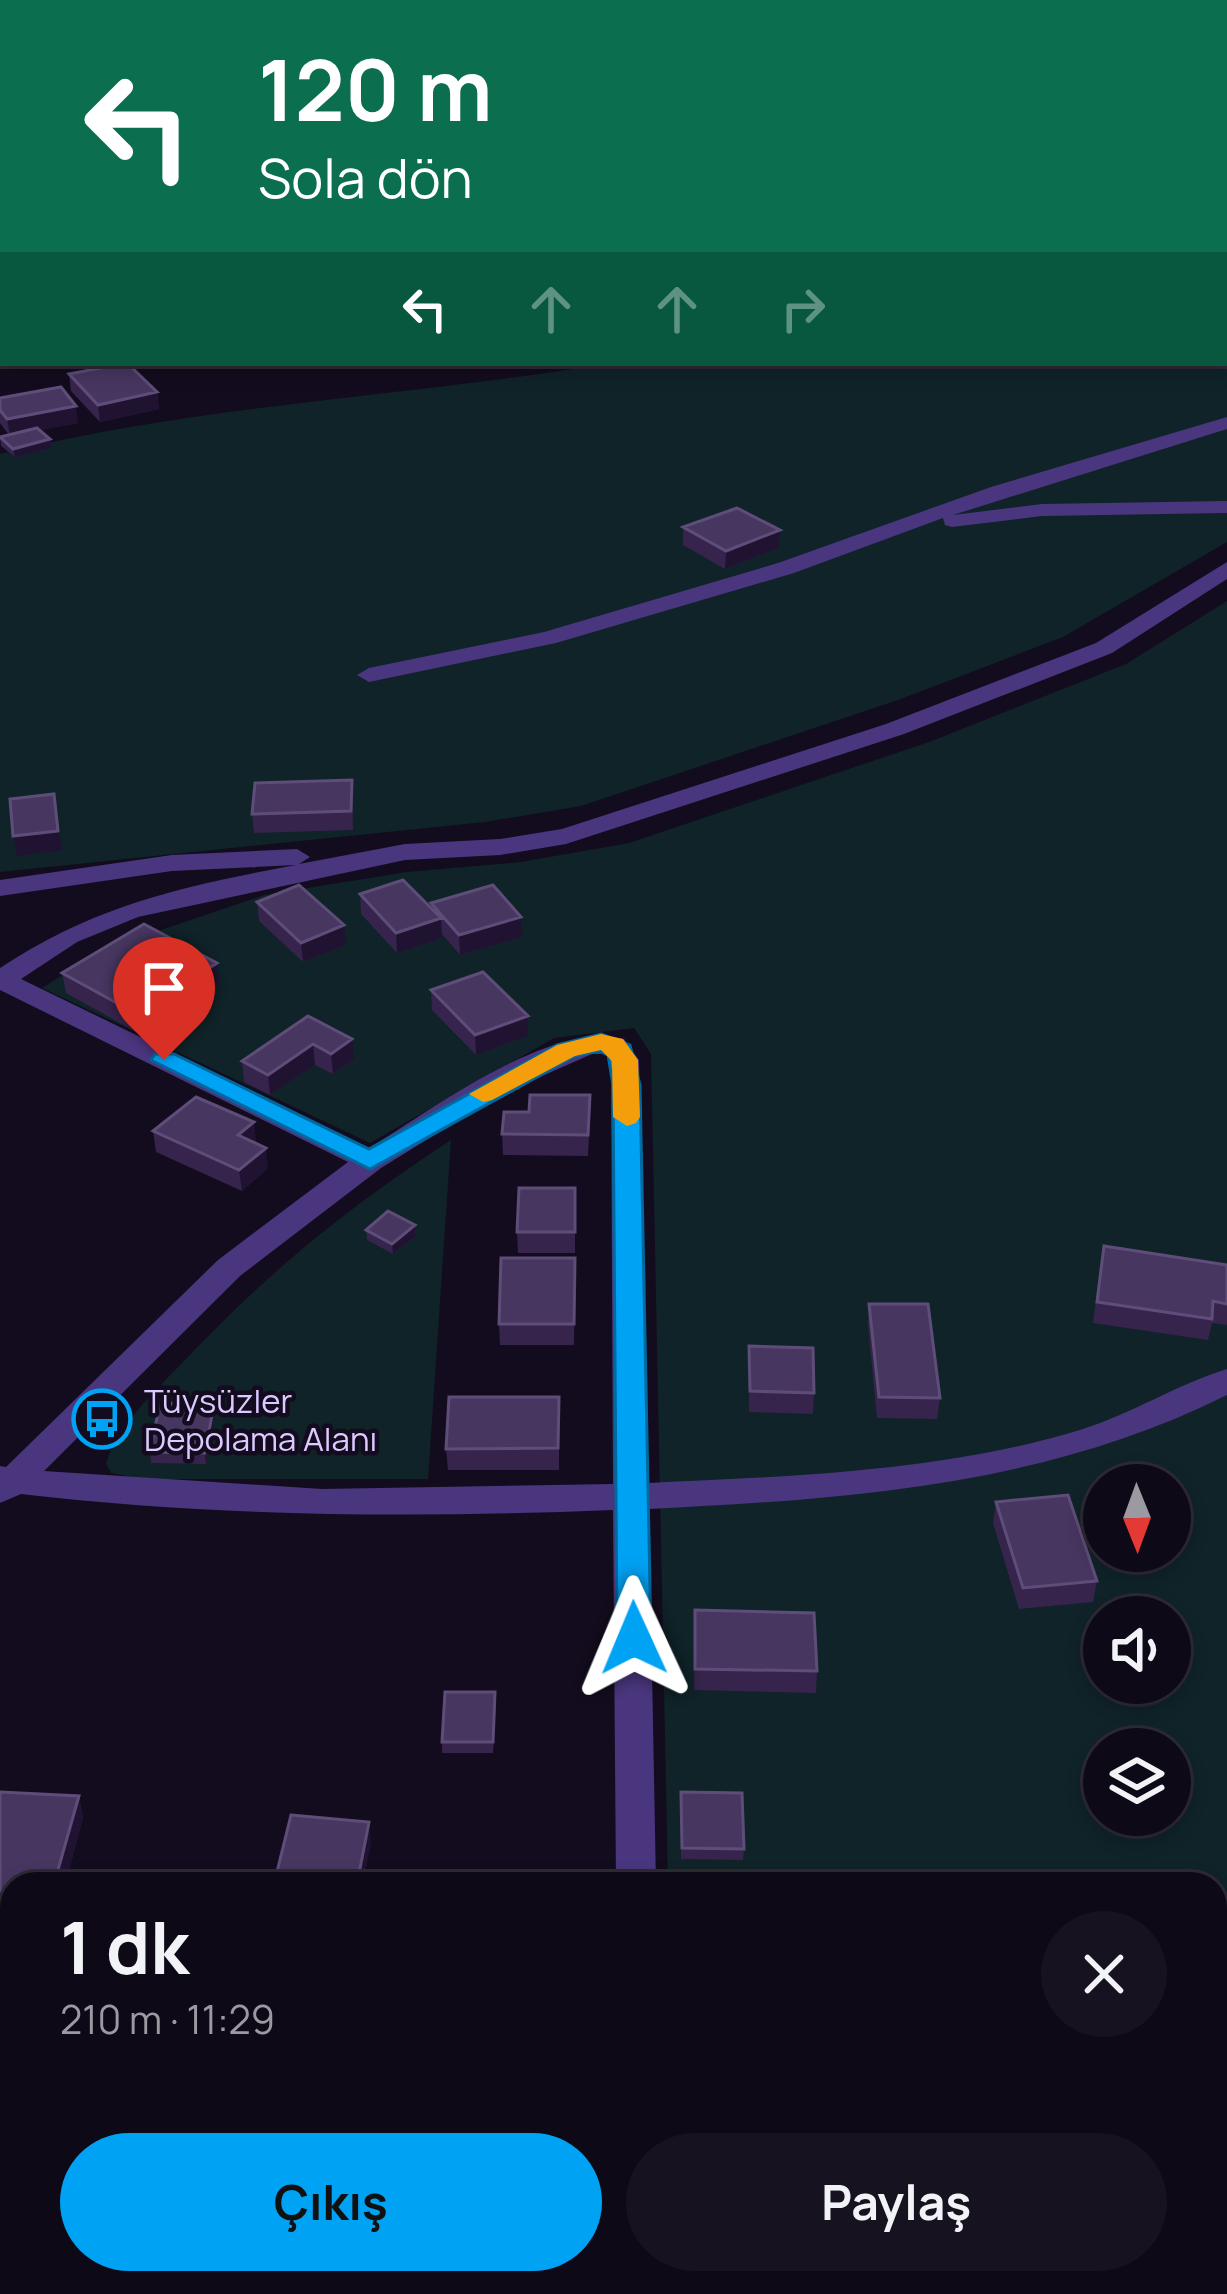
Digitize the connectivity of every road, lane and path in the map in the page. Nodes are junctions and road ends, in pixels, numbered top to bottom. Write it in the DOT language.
graph roads {
  1 [pos="1227,422"];
  2 [pos="1227,507"];
  3 [pos="878,532"];
  4 [pos="1227,568"];
  5 [pos="369,675"];
  6 [pos="405,852"];
  7 [pos="0,888"];
  8 [pos="0,980"];
  9 [pos="370,1160"];
  10 [pos="1227,1381"];
  11 [pos="4,1485"];
  12 [pos="631,1497"];
  13 [pos="636,1872"];
  1 -- 3 [label="street"];
  2 -- 3 [label="street"];
  3 -- 5 [label="street"];
  4 -- 6 [label="street"];
  6 -- 7 [label="street"];
  6 -- 8 [label="street"];
  8 -- 9 [label="street"];
  9 -- 11 [label="street"];
  9 -- 12 [label="street"];
  10 -- 12 [label="street"];
  11 -- 12 [label="street"];
  12 -- 13 [label="street"];
}
